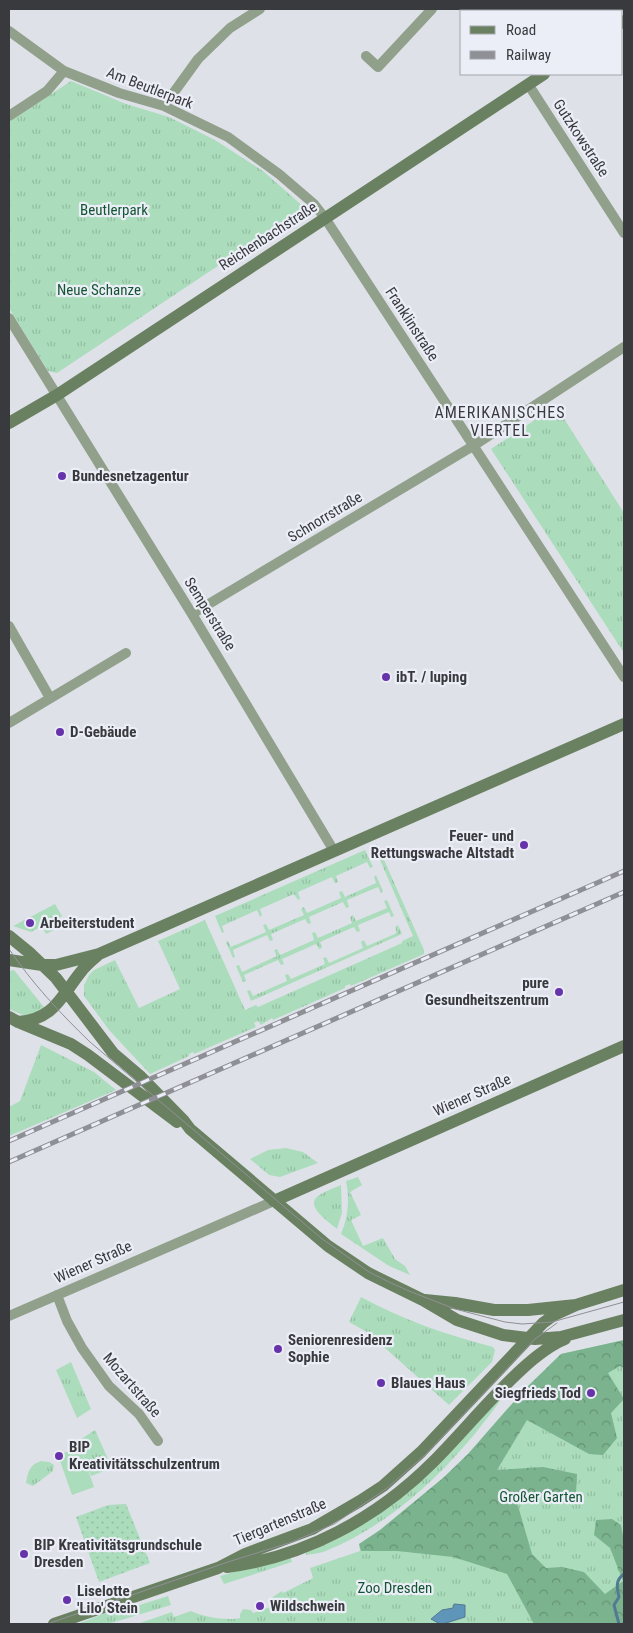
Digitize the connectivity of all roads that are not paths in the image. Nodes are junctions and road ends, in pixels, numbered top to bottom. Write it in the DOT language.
graph roads {
  1 [pos="260,9"];
  2 [pos="432,9"];
  3 [pos="9,30"];
  4 [pos="366,56"];
  5 [pos="64,70"];
  6 [pos="535,78"];
  7 [pos="164,106"];
  8 [pos="9,116"];
  9 [pos="325,218"];
  10 [pos="624,233"];
  11 [pos="9,318"];
  12 [pos="624,347"];
  13 [pos="58,395"];
  14 [pos="9,423"];
  15 [pos="473,446"];
  16 [pos="192,614"];
  17 [pos="9,626"];
  18 [pos="126,653"];
  19 [pos="624,677"];
  20 [pos="50,698"];
  21 [pos="9,723"];
  22 [pos="624,724"];
  23 [pos="334,851"];
  24 [pos="9,936"];
  25 [pos="99,954"];
  26 [pos="9,960"];
  27 [pos="42,965"];
  28 [pos="67,993"];
  29 [pos="12,1021"];
  30 [pos="624,1046"];
  31 [pos="190,1129"];
  32 [pos="274,1201"];
  33 [pos="624,1290"];
  34 [pos="57,1295"];
  35 [pos="423,1300"];
  36 [pos="576,1304"];
  37 [pos="9,1316"];
  38 [pos="624,1320"];
  39 [pos="584,1332"];
  40 [pos="529,1339"];
  41 [pos="158,1441"];
  42 [pos="218,1568"];
  43 [pos="54,1624"];
  1 -- 7 [label="street"];
  2 -- 4 [label="street"];
  3 -- 5 [label="street, Am Beutlerpark"];
  5 -- 7 [label="street, Am Beutlerpark"];
  5 -- 8 [label="street"];
  6 -- 9 [label="main road, Reichenbachstraße"];
  6 -- 10 [label="street, Gutzkowstraße"];
  7 -- 9 [label="street, Am Beutlerpark"];
  9 -- 13 [label="main road, Reichenbachstraße"];
  9 -- 15 [label="street, Franklinstraße"];
  11 -- 13 [label="street"];
  12 -- 15 [label="street, Schnorrstraße"];
  13 -- 14 [label="main road, Reichenbachstraße"];
  13 -- 16 [label="street, Semperstraße"];
  15 -- 16 [label="street, Schnorrstraße"];
  15 -- 19 [label="street, Franklinstraße"];
  16 -- 23 [label="street, Semperstraße"];
  17 -- 20 [label="street"];
  18 -- 20 [label="street"];
  20 -- 21 [label="street"];
  22 -- 23 [label="main road"];
  23 -- 25 [label="main road"];
  24 -- 27 [label="main road"];
  25 -- 27 [label="main road"];
  25 -- 28 [label="main road"];
  26 -- 27 [label="main road"];
  27 -- 28 [label="main road"];
  28 -- 29 [label="main road"];
  28 -- 31 [label="main road"];
  29 -- 31 [label="main road"];
  30 -- 32 [label="main road, Wiener Straße"];
  31 -- 32 [label="main road"];
  32 -- 34 [label="street, Wiener Straße"];
  32 -- 35 [label="main road"];
  33 -- 36 [label="main road"];
  34 -- 37 [label="street, Wiener Straße"];
  34 -- 41 [label="street, Mozartstraße"];
  35 -- 36 [label="main road"];
  35 -- 40 [label="main road"];
  36 -- 40 [label="main road, Tiergartenstraße"];
  38 -- 39 [label="main road"];
  39 -- 40 [label="main road"];
  39 -- 42 [label="main road, Tiergartenstraße"];
  40 -- 42 [label="main road, Tiergartenstraße"];
  42 -- 43 [label="main road, Tiergartenstraße"];
}
